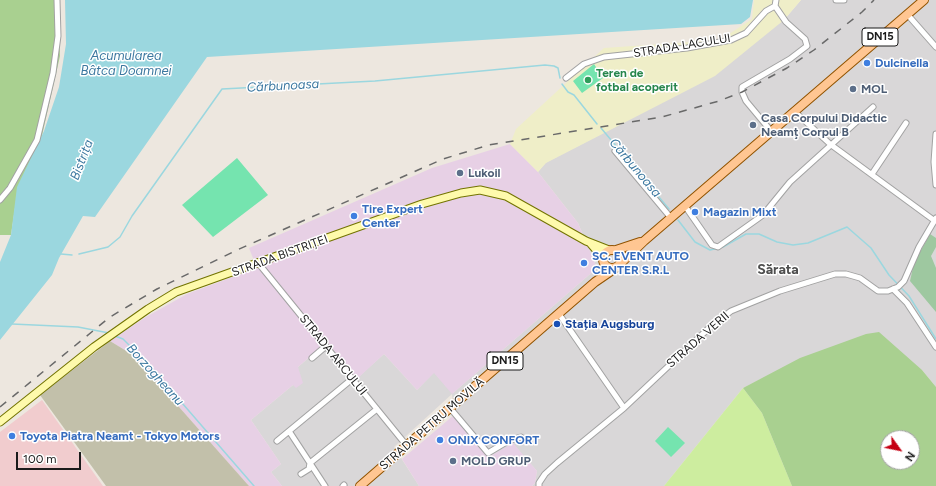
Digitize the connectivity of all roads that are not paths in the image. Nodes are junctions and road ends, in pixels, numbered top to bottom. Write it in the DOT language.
graph roads {
  1 [pos="57,0"];
  2 [pos="776,0"];
  3 [pos="836,0"];
  4 [pos="844,0"];
  5 [pos="924,0"];
  6 [pos="775,6"];
  7 [pos="907,14"];
  8 [pos="936,47"];
  9 [pos="566,78"];
  10 [pos="873,107"];
  11 [pos="794,111"];
  12 [pos="906,123"];
  13 [pos="771,131"];
  14 [pos="936,134"];
  15 [pos="830,144"];
  16 [pos="615,151"];
  17 [pos="872,174"];
  18 [pos="936,185"];
  19 [pos="0,200"];
  20 [pos="685,206"];
  21 [pos="671,218"];
  22 [pos="935,220"];
  23 [pos="586,241"];
  24 [pos="644,241"];
  25 [pos="612,250"];
  26 [pos="604,261"];
  27 [pos="259,264"];
  28 [pos="619,266"];
  29 [pos="595,282"];
  30 [pos="897,287"];
  31 [pos="559,314"];
  32 [pos="326,346"];
  33 [pos="936,347"];
  34 [pos="312,358"];
  35 [pos="352,379"];
  36 [pos="450,408"];
  37 [pos="624,408"];
  38 [pos="377,409"];
  39 [pos="0,422"];
  40 [pos="289,432"];
  41 [pos="520,437"];
  42 [pos="277,440"];
  43 [pos="407,446"];
  44 [pos="310,463"];
  45 [pos="301,474"];
  46 [pos="325,486"];
  47 [pos="360,486"];
  48 [pos="540,486"];
  1 -- 19 [label="street"];
  2 -- 6 [label="street"];
  3 -- 4 [label="street"];
  5 -- 7 [label="main road, STRADA PETRU MOVILĂ / DN15"];
  6 -- 9 [label="street, STRADA LACULUI"];
  6 -- 13 [label="street"];
  7 -- 8 [label="street"];
  7 -- 11 [label="main road, STRADA PETRU MOVILĂ / DN15"];
  10 -- 15 [label="street"];
  11 -- 13 [label="main road, STRADA PETRU MOVILĂ / DN15"];
  11 -- 15 [label="street"];
  12 -- 17 [label="street"];
  13 -- 20 [label="main road, STRADA PETRU MOVILĂ / DN15"];
  14 -- 18 [label="street"];
  15 -- 17 [label="street"];
  15 -- 20 [label="street"];
  16 -- 21 [label="street"];
  17 -- 22 [label="street"];
  20 -- 21 [label="main road, STRADA PETRU MOVILĂ / DN15"];
  21 -- 24 [label="main road, STRADA PETRU MOVILĂ / DN15"];
  22 -- 30 [label="street"];
  23 -- 25 [label="main road, STRADA BISTRIȚEI"];
  23 -- 26 [label="main road, STRADA BISTRIȚEI"];
  23 -- 27 [label="main road, STRADA BISTRIȚEI"];
  24 -- 25 [label="main road, STRADA PETRU MOVILĂ / DN15"];
  24 -- 28 [label="main road, STRADA PETRU MOVILĂ / DN15"];
  25 -- 26 [label="main road, DN15"];
  25 -- 28 [label="main road"];
  26 -- 28 [label="main road"];
  26 -- 29 [label="main road, STRADA PETRU MOVILĂ / DN15"];
  27 -- 32 [label="street, STRADA ARCULUI"];
  27 -- 39 [label="main road, STRADA BISTRIȚEI"];
  28 -- 29 [label="main road, STRADA PETRU MOVILĂ / DN15"];
  29 -- 31 [label="main road, STRADA PETRU MOVILĂ / DN15"];
  30 -- 33 [label="street"];
  30 -- 37 [label="street, STRADA VERII"];
  31 -- 36 [label="main road, STRADA PETRU MOVILĂ / DN15"];
  31 -- 37 [label="street"];
  32 -- 34 [label="street"];
  32 -- 35 [label="street, STRADA ARCULUI"];
  35 -- 38 [label="street, STRADA ARCULUI"];
  35 -- 40 [label="street"];
  36 -- 41 [label="street"];
  36 -- 43 [label="main road, STRADA PETRU MOVILĂ / DN15"];
  37 -- 48 [label="street, STRADA VERII"];
  38 -- 43 [label="street, STRADA ARCULUI"];
  38 -- 44 [label="street"];
  40 -- 42 [label="street"];
  40 -- 44 [label="street"];
  43 -- 47 [label="main road, STRADA PETRU MOVILĂ / DN15"];
  44 -- 45 [label="street"];
  44 -- 46 [label="street"];
}
